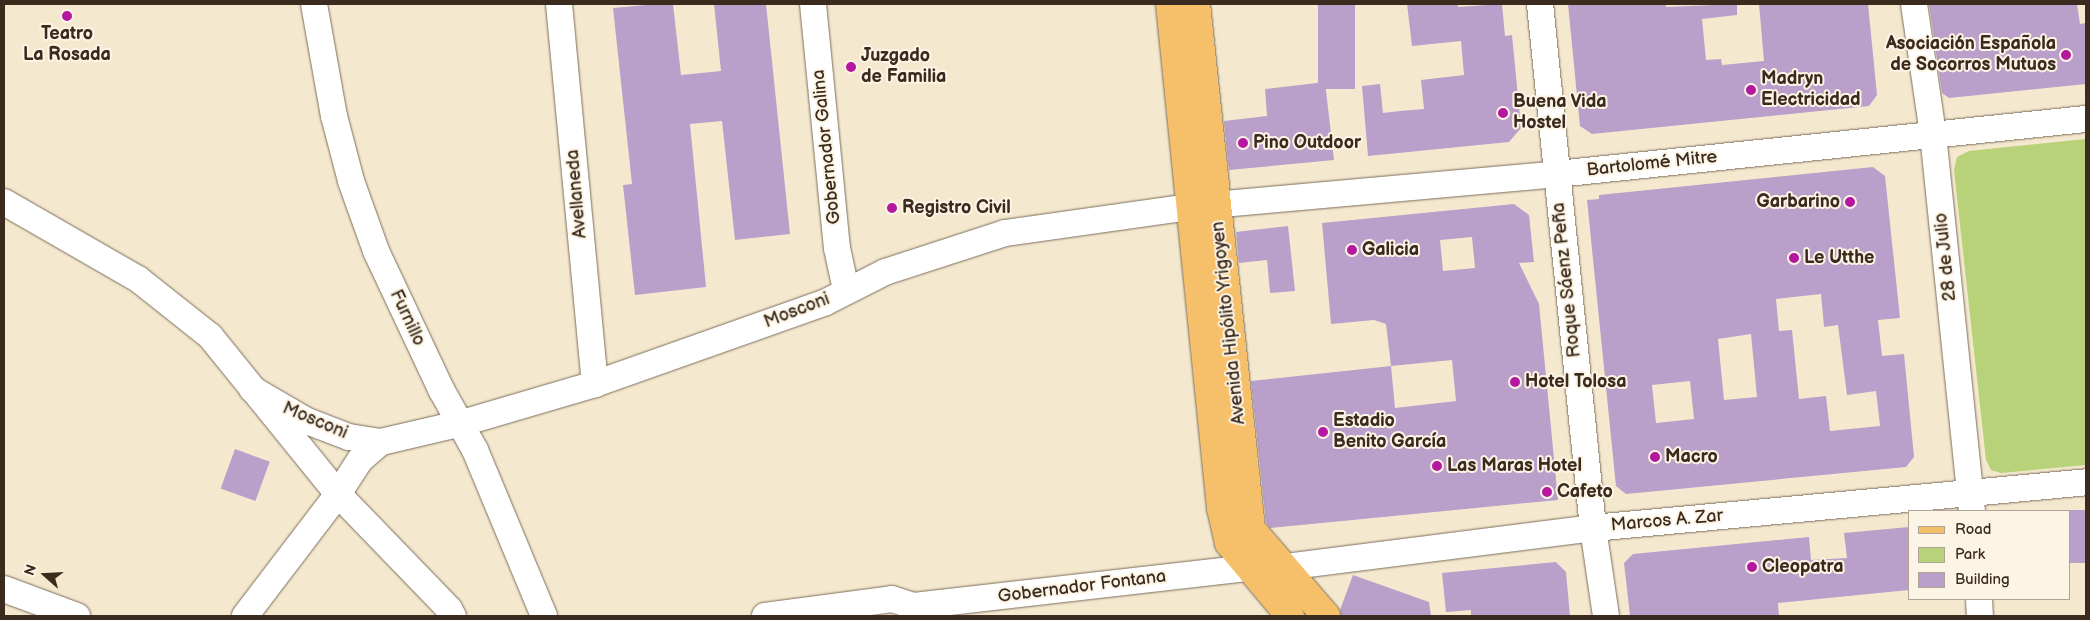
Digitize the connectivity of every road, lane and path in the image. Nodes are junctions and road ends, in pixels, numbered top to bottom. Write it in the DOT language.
graph roads {
  1 [pos="314,4"];
  2 [pos="559,4"];
  3 [pos="813,4"];
  4 [pos="1170,4"];
  5 [pos="1196,4"];
  6 [pos="1540,4"];
  7 [pos="1914,4"];
  8 [pos="2086,119"];
  9 [pos="1933,134"];
  10 [pos="1557,174"];
  11 [pos="4,202"];
  12 [pos="1217,206"];
  13 [pos="1190,207"];
  14 [pos="846,290"];
  15 [pos="595,384"];
  16 [pos="252,389"];
  17 [pos="462,423"];
  18 [pos="382,442"];
  19 [pos="2086,482"];
  20 [pos="338,494"];
  21 [pos="1971,503"];
  22 [pos="1593,528"];
  23 [pos="1285,567"];
  24 [pos="1249,568"];
  25 [pos="4,589"];
  26 [pos="1979,600"];
  27 [pos="908,611"];
  28 [pos="454,614"];
  29 [pos="77,616"];
  30 [pos="245,616"];
  31 [pos="544,616"];
  32 [pos="765,616"];
  33 [pos="1290,616"];
  34 [pos="1326,616"];
  35 [pos="1606,616"];
  36 [pos="1980,616"];
  1 -- 17 [label="street, Furnillo"];
  2 -- 15 [label="street, Avellaneda"];
  3 -- 14 [label="street, Gobernador Galina"];
  4 -- 13 [label="main road, Avenida Hipólito Yrigoyen"];
  5 -- 12 [label="main road, Avenida Hipólito Yrigoyen"];
  6 -- 10 [label="street, Roque Sáenz Peña"];
  7 -- 9 [label="street, 28 de Julio"];
  8 -- 9 [label="street, Bartolomé Mitre"];
  9 -- 10 [label="street, Bartolomé Mitre"];
  9 -- 21 [label="street, 28 de Julio"];
  10 -- 12 [label="street, Bartolomé Mitre"];
  10 -- 22 [label="street, Roque Sáenz Peña"];
  11 -- 16 [label="street"];
  12 -- 13 [label="street, Mosconi"];
  12 -- 23 [label="main road, Avenida Hipólito Yrigoyen"];
  13 -- 14 [label="street, Mosconi"];
  13 -- 24 [label="main road, Avenida Hipólito Yrigoyen"];
  14 -- 15 [label="street, Mosconi"];
  15 -- 17 [label="street, Mosconi"];
  16 -- 18 [label="street, Mosconi"];
  16 -- 20 [label="street"];
  17 -- 18 [label="street, Mosconi"];
  17 -- 31 [label="street, Furnillo"];
  18 -- 20 [label="street, Mosconi"];
  19 -- 21 [label="street, Marcos A. Zar"];
  20 -- 28 [label="street"];
  20 -- 30 [label="street, Mosconi"];
  21 -- 22 [label="street, Marcos A. Zar"];
  22 -- 23 [label="street, Marcos A. Zar"];
  22 -- 35 [label="street, Roque Sáenz Peña"];
  23 -- 24 [label="street, Marcos A. Zar"];
  23 -- 34 [label="main road, Avenida Hipólito Yrigoyen"];
  24 -- 27 [label="street, Gobernador Fontana"];
  24 -- 33 [label="main road, Avenida Hipólito Yrigoyen"];
  25 -- 29 [label="street"];
  26 -- 36 [label="street"];
  27 -- 32 [label="street, Gobernador Fontana"];
}
